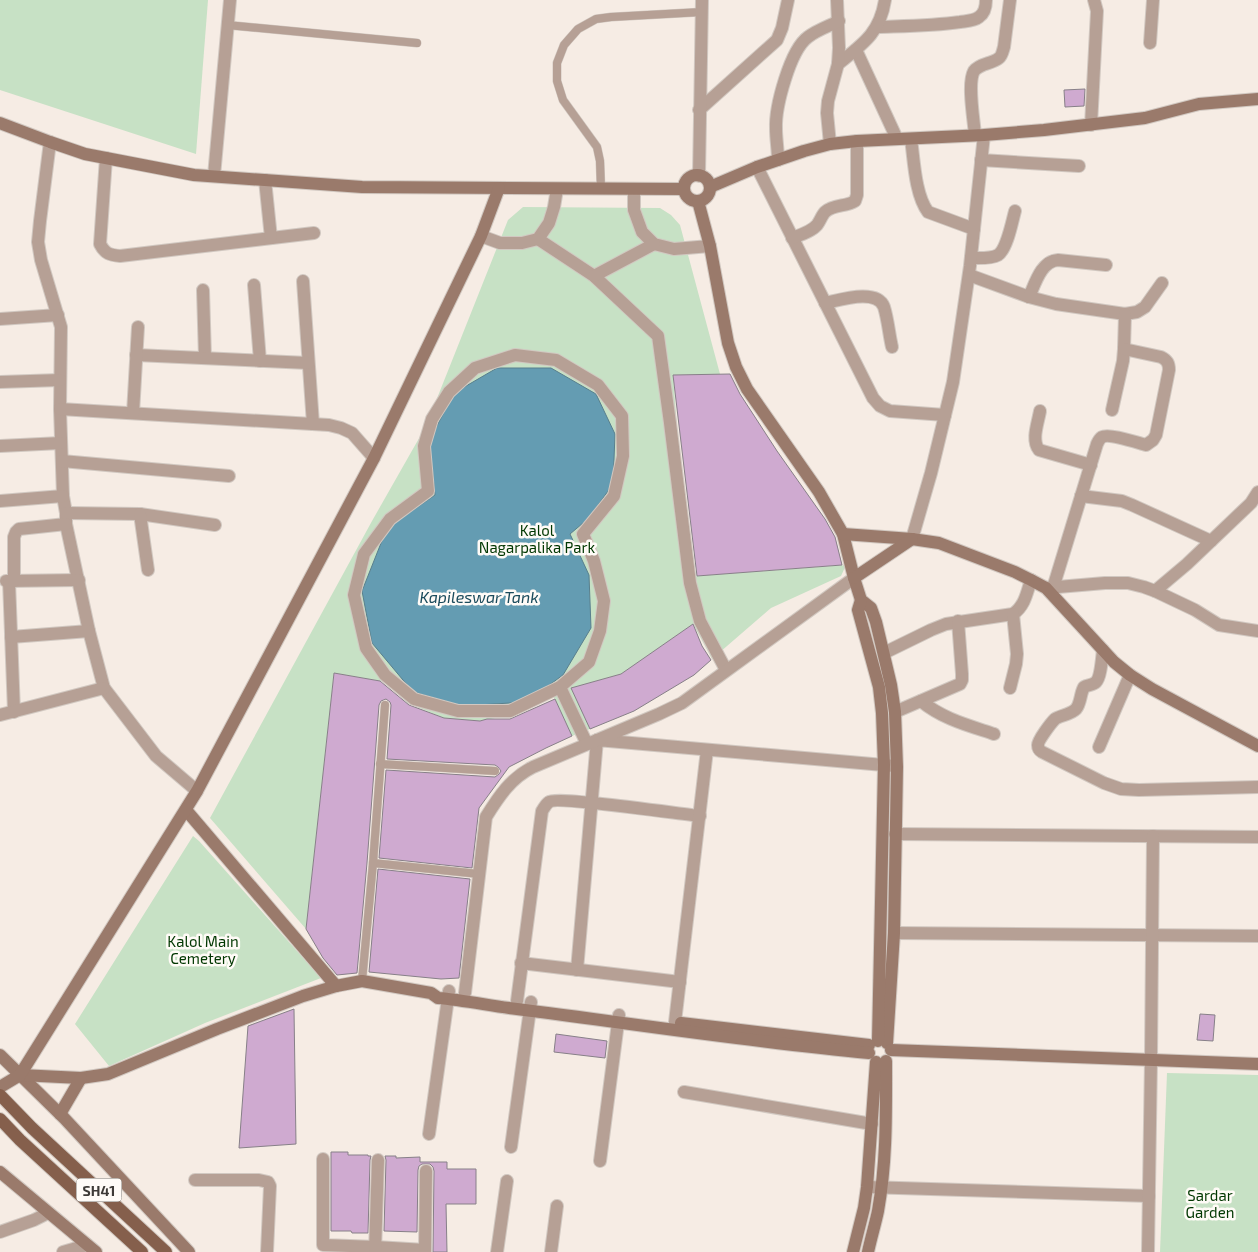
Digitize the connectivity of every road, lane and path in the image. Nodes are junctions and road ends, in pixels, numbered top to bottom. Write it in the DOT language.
graph roads {
  1 [pos="230,0"];
  2 [pos="788,0"];
  3 [pos="837,0"];
  4 [pos="885,0"];
  5 [pos="986,0"];
  6 [pos="1010,0"];
  7 [pos="1094,0"];
  8 [pos="1153,0"];
  9 [pos="702,6"];
  10 [pos="839,21"];
  11 [pos="227,25"];
  12 [pos="877,27"];
  13 [pos="417,43"];
  14 [pos="1150,43"];
  15 [pos="856,50"];
  16 [pos="838,64"];
  17 [pos="1258,99"];
  18 [pos="699,110"];
  19 [pos="0,123"];
  20 [pos="1091,124"];
  21 [pos="979,135"];
  22 [pos="897,139"];
  23 [pos="911,139"];
  24 [pos="857,141"];
  25 [pos="50,142"];
  26 [pos="830,144"];
  27 [pos="106,158"];
  28 [pos="778,160"];
  29 [pos="981,160"];
  30 [pos="1079,166"];
  31 [pos="757,168"];
  32 [pos="214,176"];
  33 [pos="698,176"];
  34 [pos="264,180"];
  35 [pos="710,187"];
  36 [pos="499,188"];
  37 [pos="556,189"];
  38 [pos="601,189"];
  39 [pos="634,189"];
  40 [pos="684,189"];
  41 [pos="698,201"];
  42 [pos="1015,211"];
  43 [pos="974,229"];
  44 [pos="314,233"];
  45 [pos="480,236"];
  46 [pos="271,238"];
  47 [pos="792,238"];
  48 [pos="538,239"];
  49 [pos="654,244"];
  50 [pos="710,246"];
  51 [pos="971,258"];
  52 [pos="1106,265"];
  53 [pos="968,275"];
  54 [pos="594,276"];
  55 [pos="302,281"];
  56 [pos="1162,283"];
  57 [pos="254,285"];
  58 [pos="202,290"];
  59 [pos="1029,297"];
  60 [pos="825,303"];
  61 [pos="1125,314"];
  62 [pos="58,315"];
  63 [pos="0,319"];
  64 [pos="138,327"];
  65 [pos="892,347"];
  66 [pos="1124,349"];
  67 [pos="136,355"];
  68 [pos="205,358"];
  69 [pos="260,361"];
  70 [pos="308,363"];
  71 [pos="60,380"];
  72 [pos="0,382"];
  73 [pos="60,409"];
  74 [pos="1112,410"];
  75 [pos="1040,411"];
  76 [pos="133,413"];
  77 [pos="945,415"];
  78 [pos="312,424"];
  79 [pos="61,443"];
  80 [pos="0,446"];
  81 [pos="374,458"];
  82 [pos="62,461"];
  83 [pos="1091,465"];
  84 [pos="229,476"];
  85 [pos="1258,492"];
  86 [pos="63,496"];
  87 [pos="1081,496"];
  88 [pos="0,501"];
  89 [pos="140,514"];
  90 [pos="66,518"];
  91 [pos="215,525"];
  92 [pos="843,534"];
  93 [pos="912,539"];
  94 [pos="1211,541"];
  95 [pos="148,570"];
  96 [pos="854,578"];
  97 [pos="78,580"];
  98 [pos="1031,580"];
  99 [pos="8,581"];
  100 [pos="1049,588"];
  101 [pos="1155,591"];
  102 [pos="861,600"];
  103 [pos="1013,614"];
  104 [pos="958,622"];
  105 [pos="89,631"];
  106 [pos="1258,631"];
  107 [pos="11,637"];
  108 [pos="1103,650"];
  109 [pos="884,653"];
  110 [pos="726,670"];
  111 [pos="1130,675"];
  112 [pos="560,687"];
  113 [pos="104,688"];
  114 [pos="1010,688"];
  115 [pos="921,700"];
  116 [pos="385,705"];
  117 [pos="14,712"];
  118 [pos="895,712"];
  119 [pos="0,715"];
  120 [pos="994,734"];
  121 [pos="592,742"];
  122 [pos="1258,746"];
  123 [pos="1099,747"];
  124 [pos="707,750"];
  125 [pos="380,764"];
  126 [pos="884,765"];
  127 [pos="897,766"];
  128 [pos="495,771"];
  129 [pos="1258,787"];
  130 [pos="197,790"];
  131 [pos="592,803"];
  132 [pos="186,810"];
  133 [pos="700,816"];
  134 [pos="895,834"];
  135 [pos="1153,836"];
  136 [pos="1258,837"];
  137 [pos="373,863"];
  138 [pos="479,874"];
  139 [pos="894,934"];
  140 [pos="1152,935"];
  141 [pos="1258,936"];
  142 [pos="521,963"];
  143 [pos="577,970"];
  144 [pos="362,981"];
  145 [pos="680,982"];
  146 [pos="336,986"];
  147 [pos="465,993"];
  148 [pos="449,995"];
  149 [pos="517,1001"];
  150 [pos="530,1006"];
  151 [pos="618,1019"];
  152 [pos="675,1022"];
  153 [pos="880,1050"];
  154 [pos="0,1055"];
  155 [pos="1151,1060"];
  156 [pos="1258,1064"];
  157 [pos="20,1075"];
  158 [pos="81,1078"];
  159 [pos="0,1087"];
  160 [pos="684,1092"];
  161 [pos="0,1095"];
  162 [pos="60,1114"];
  163 [pos="0,1119"];
  164 [pos="872,1124"];
  165 [pos="429,1134"];
  166 [pos="511,1147"];
  167 [pos="322,1159"];
  168 [pos="378,1160"];
  169 [pos="600,1161"];
  170 [pos="426,1171"];
  171 [pos="0,1172"];
  172 [pos="195,1180"];
  173 [pos="507,1181"];
  174 [pos="867,1187"];
  175 [pos="881,1187"];
  176 [pos="1149,1196"];
  177 [pos="557,1206"];
  178 [pos="48,1213"];
  179 [pos="0,1232"];
  180 [pos="91,1249"];
  181 [pos="375,1249"];
  182 [pos="70,1251"];
  183 [pos="425,1251"];
  184 [pos="142,1252"];
  185 [pos="166,1252"];
  186 [pos="189,1252"];
  187 [pos="267,1252"];
  188 [pos="497,1252"];
  189 [pos="551,1252"];
  190 [pos="853,1252"];
  191 [pos="868,1252"];
  192 [pos="1148,1252"];
  1 -- 11 [label="street"];
  2 -- 18 [label="street"];
  3 -- 10 [label="street"];
  4 -- 12 [label="street"];
  5 -- 12 [label="street"];
  6 -- 21 [label="street"];
  7 -- 20 [label="street"];
  8 -- 14 [label="street"];
  9 -- 18 [label="street"];
  9 -- 38 [label="lane"];
  10 -- 16 [label="street"];
  10 -- 28 [label="street"];
  11 -- 13 [label="lane"];
  11 -- 32 [label="street"];
  12 -- 15 [label="street"];
  15 -- 16 [label="street"];
  15 -- 22 [label="street"];
  16 -- 26 [label="street"];
  17 -- 20 [label="street"];
  18 -- 33 [label="street"];
  19 -- 25 [label="street"];
  20 -- 21 [label="street"];
  21 -- 23 [label="street"];
  21 -- 29 [label="street"];
  22 -- 23 [label="street"];
  22 -- 24 [label="street"];
  23 -- 43 [label="street"];
  24 -- 26 [label="street"];
  24 -- 47 [label="street"];
  25 -- 27 [label="street"];
  25 -- 62 [label="street"];
  26 -- 28 [label="street"];
  27 -- 32 [label="street"];
  27 -- 46 [label="street"];
  28 -- 31 [label="street"];
  29 -- 30 [label="street"];
  29 -- 43 [label="street"];
  31 -- 35 [label="street"];
  31 -- 47 [label="street"];
  32 -- 34 [label="street"];
  33 -- 35 [label="street"];
  33 -- 40 [label="street"];
  34 -- 36 [label="street"];
  34 -- 46 [label="street"];
  35 -- 41 [label="street"];
  36 -- 37 [label="street"];
  36 -- 45 [label="street"];
  37 -- 38 [label="street"];
  37 -- 48 [label="street"];
  38 -- 39 [label="street"];
  39 -- 40 [label="street"];
  39 -- 49 [label="street"];
  40 -- 41 [label="street"];
  41 -- 50 [label="street"];
  42 -- 51 [label="street"];
  43 -- 51 [label="street"];
  44 -- 46 [label="street"];
  45 -- 48 [label="street"];
  45 -- 81 [label="street"];
  47 -- 60 [label="street"];
  48 -- 54 [label="street"];
  49 -- 50 [label="street"];
  49 -- 54 [label="street"];
  50 -- 92 [label="street"];
  51 -- 53 [label="street"];
  52 -- 59 [label="street"];
  53 -- 59 [label="street"];
  53 -- 77 [label="street"];
  54 -- 110 [label="street"];
  55 -- 70 [label="street"];
  56 -- 61 [label="street"];
  57 -- 69 [label="street"];
  58 -- 68 [label="street"];
  59 -- 61 [label="street"];
  60 -- 65 [label="street"];
  60 -- 77 [label="street"];
  61 -- 66 [label="street"];
  62 -- 63 [label="street"];
  62 -- 71 [label="street"];
  64 -- 67 [label="street"];
  66 -- 74 [label="street"];
  66 -- 83 [label="street"];
  67 -- 68 [label="street"];
  67 -- 76 [label="street"];
  68 -- 69 [label="street"];
  69 -- 70 [label="street"];
  70 -- 78 [label="street"];
  71 -- 72 [label="street"];
  71 -- 73 [label="street"];
  73 -- 76 [label="street"];
  73 -- 79 [label="street"];
  75 -- 83 [label="street"];
  76 -- 78 [label="street"];
  77 -- 93 [label="street"];
  78 -- 81 [label="street"];
  79 -- 80 [label="street"];
  79 -- 82 [label="street"];
  81 -- 130 [label="street"];
  82 -- 84 [label="street"];
  82 -- 86 [label="street"];
  83 -- 87 [label="street"];
  85 -- 94 [label="street"];
  86 -- 88 [label="street"];
  86 -- 90 [label="street"];
  87 -- 94 [label="street"];
  87 -- 100 [label="street"];
  89 -- 90 [label="street"];
  89 -- 91 [label="street"];
  89 -- 95 [label="street"];
  90 -- 97 [label="street"];
  90 -- 99 [label="street"];
  92 -- 93 [label="street"];
  92 -- 96 [label="street"];
  93 -- 96 [label="street"];
  93 -- 98 [label="street"];
  94 -- 101 [label="street"];
  96 -- 102 [label="street"];
  96 -- 110 [label="street"];
  97 -- 99 [label="street"];
  97 -- 105 [label="street"];
  98 -- 100 [label="street"];
  98 -- 103 [label="street"];
  99 -- 107 [label="street"];
  100 -- 101 [label="street"];
  100 -- 108 [label="street"];
  101 -- 106 [label="street"];
  102 -- 109 [label="street"];
  102 -- 126 [label="street"];
  103 -- 104 [label="street"];
  103 -- 114 [label="street"];
  104 -- 109 [label="street"];
  104 -- 115 [label="street"];
  105 -- 107 [label="street"];
  105 -- 113 [label="street"];
  107 -- 117 [label="street"];
  108 -- 111 [label="street"];
  108 -- 129 [label="street"];
  109 -- 118 [label="street"];
  110 -- 121 [label="street"];
  111 -- 122 [label="street"];
  111 -- 123 [label="street"];
  112 -- 112 [label="street"];
  112 -- 121 [label="street"];
  113 -- 117 [label="street"];
  113 -- 130 [label="street"];
  115 -- 118 [label="street"];
  115 -- 120 [label="street"];
  116 -- 125 [label="lane"];
  117 -- 119 [label="street"];
  118 -- 127 [label="street"];
  121 -- 124 [label="street"];
  121 -- 131 [label="street"];
  121 -- 138 [label="street"];
  124 -- 126 [label="street"];
  124 -- 133 [label="street"];
  125 -- 128 [label="lane"];
  125 -- 137 [label="lane"];
  126 -- 127 [label="street"];
  126 -- 153 [label="street"];
  127 -- 134 [label="street"];
  130 -- 132 [label="street"];
  131 -- 133 [label="street"];
  131 -- 142 [label="street"];
  131 -- 143 [label="street"];
  132 -- 146 [label="street"];
  132 -- 157 [label="street"];
  133 -- 145 [label="street"];
  134 -- 135 [label="street"];
  134 -- 139 [label="street"];
  135 -- 136 [label="street"];
  135 -- 140 [label="street"];
  137 -- 138 [label="lane"];
  137 -- 144 [label="lane"];
  138 -- 147 [label="street"];
  139 -- 140 [label="street"];
  139 -- 153 [label="street"];
  140 -- 141 [label="street"];
  140 -- 155 [label="street"];
  142 -- 143 [label="street"];
  142 -- 149 [label="street"];
  143 -- 145 [label="street"];
  144 -- 146 [label="street"];
  144 -- 148 [label="street"];
  145 -- 152 [label="street"];
  146 -- 158 [label="street"];
  147 -- 148 [label="street"];
  147 -- 149 [label="street"];
  148 -- 150 [label="street"];
  148 -- 165 [label="street"];
  149 -- 150 [label="street"];
  150 -- 151 [label="street"];
  150 -- 166 [label="street"];
  151 -- 152 [label="street"];
  151 -- 153 [label="street"];
  151 -- 169 [label="street"];
  152 -- 153 [label="street"];
  153 -- 155 [label="street"];
  153 -- 164 [label="street"];
  153 -- 175 [label="street"];
  154 -- 157 [label="street"];
  155 -- 156 [label="street"];
  155 -- 176 [label="street"];
  157 -- 158 [label="street"];
  157 -- 159 [label="street"];
  157 -- 162 [label="street"];
  158 -- 162 [label="street"];
  160 -- 164 [label="street"];
  161 -- 185 [label="main road, SH41"];
  162 -- 186 [label="street"];
  163 -- 184 [label="main road, SH41"];
  164 -- 174 [label="street"];
  167 -- 181 [label="street"];
  168 -- 181 [label="street"];
  170 -- 183 [label="street"];
  171 -- 178 [label="street"];
  172 -- 187 [label="street"];
  173 -- 188 [label="street"];
  174 -- 175 [label="street"];
  174 -- 190 [label="street"];
  175 -- 176 [label="street"];
  175 -- 191 [label="street"];
  176 -- 192 [label="street"];
  177 -- 189 [label="street"];
  178 -- 179 [label="street"];
  178 -- 180 [label="street"];
  180 -- 182 [label="street"];
  181 -- 183 [label="street"];
}
